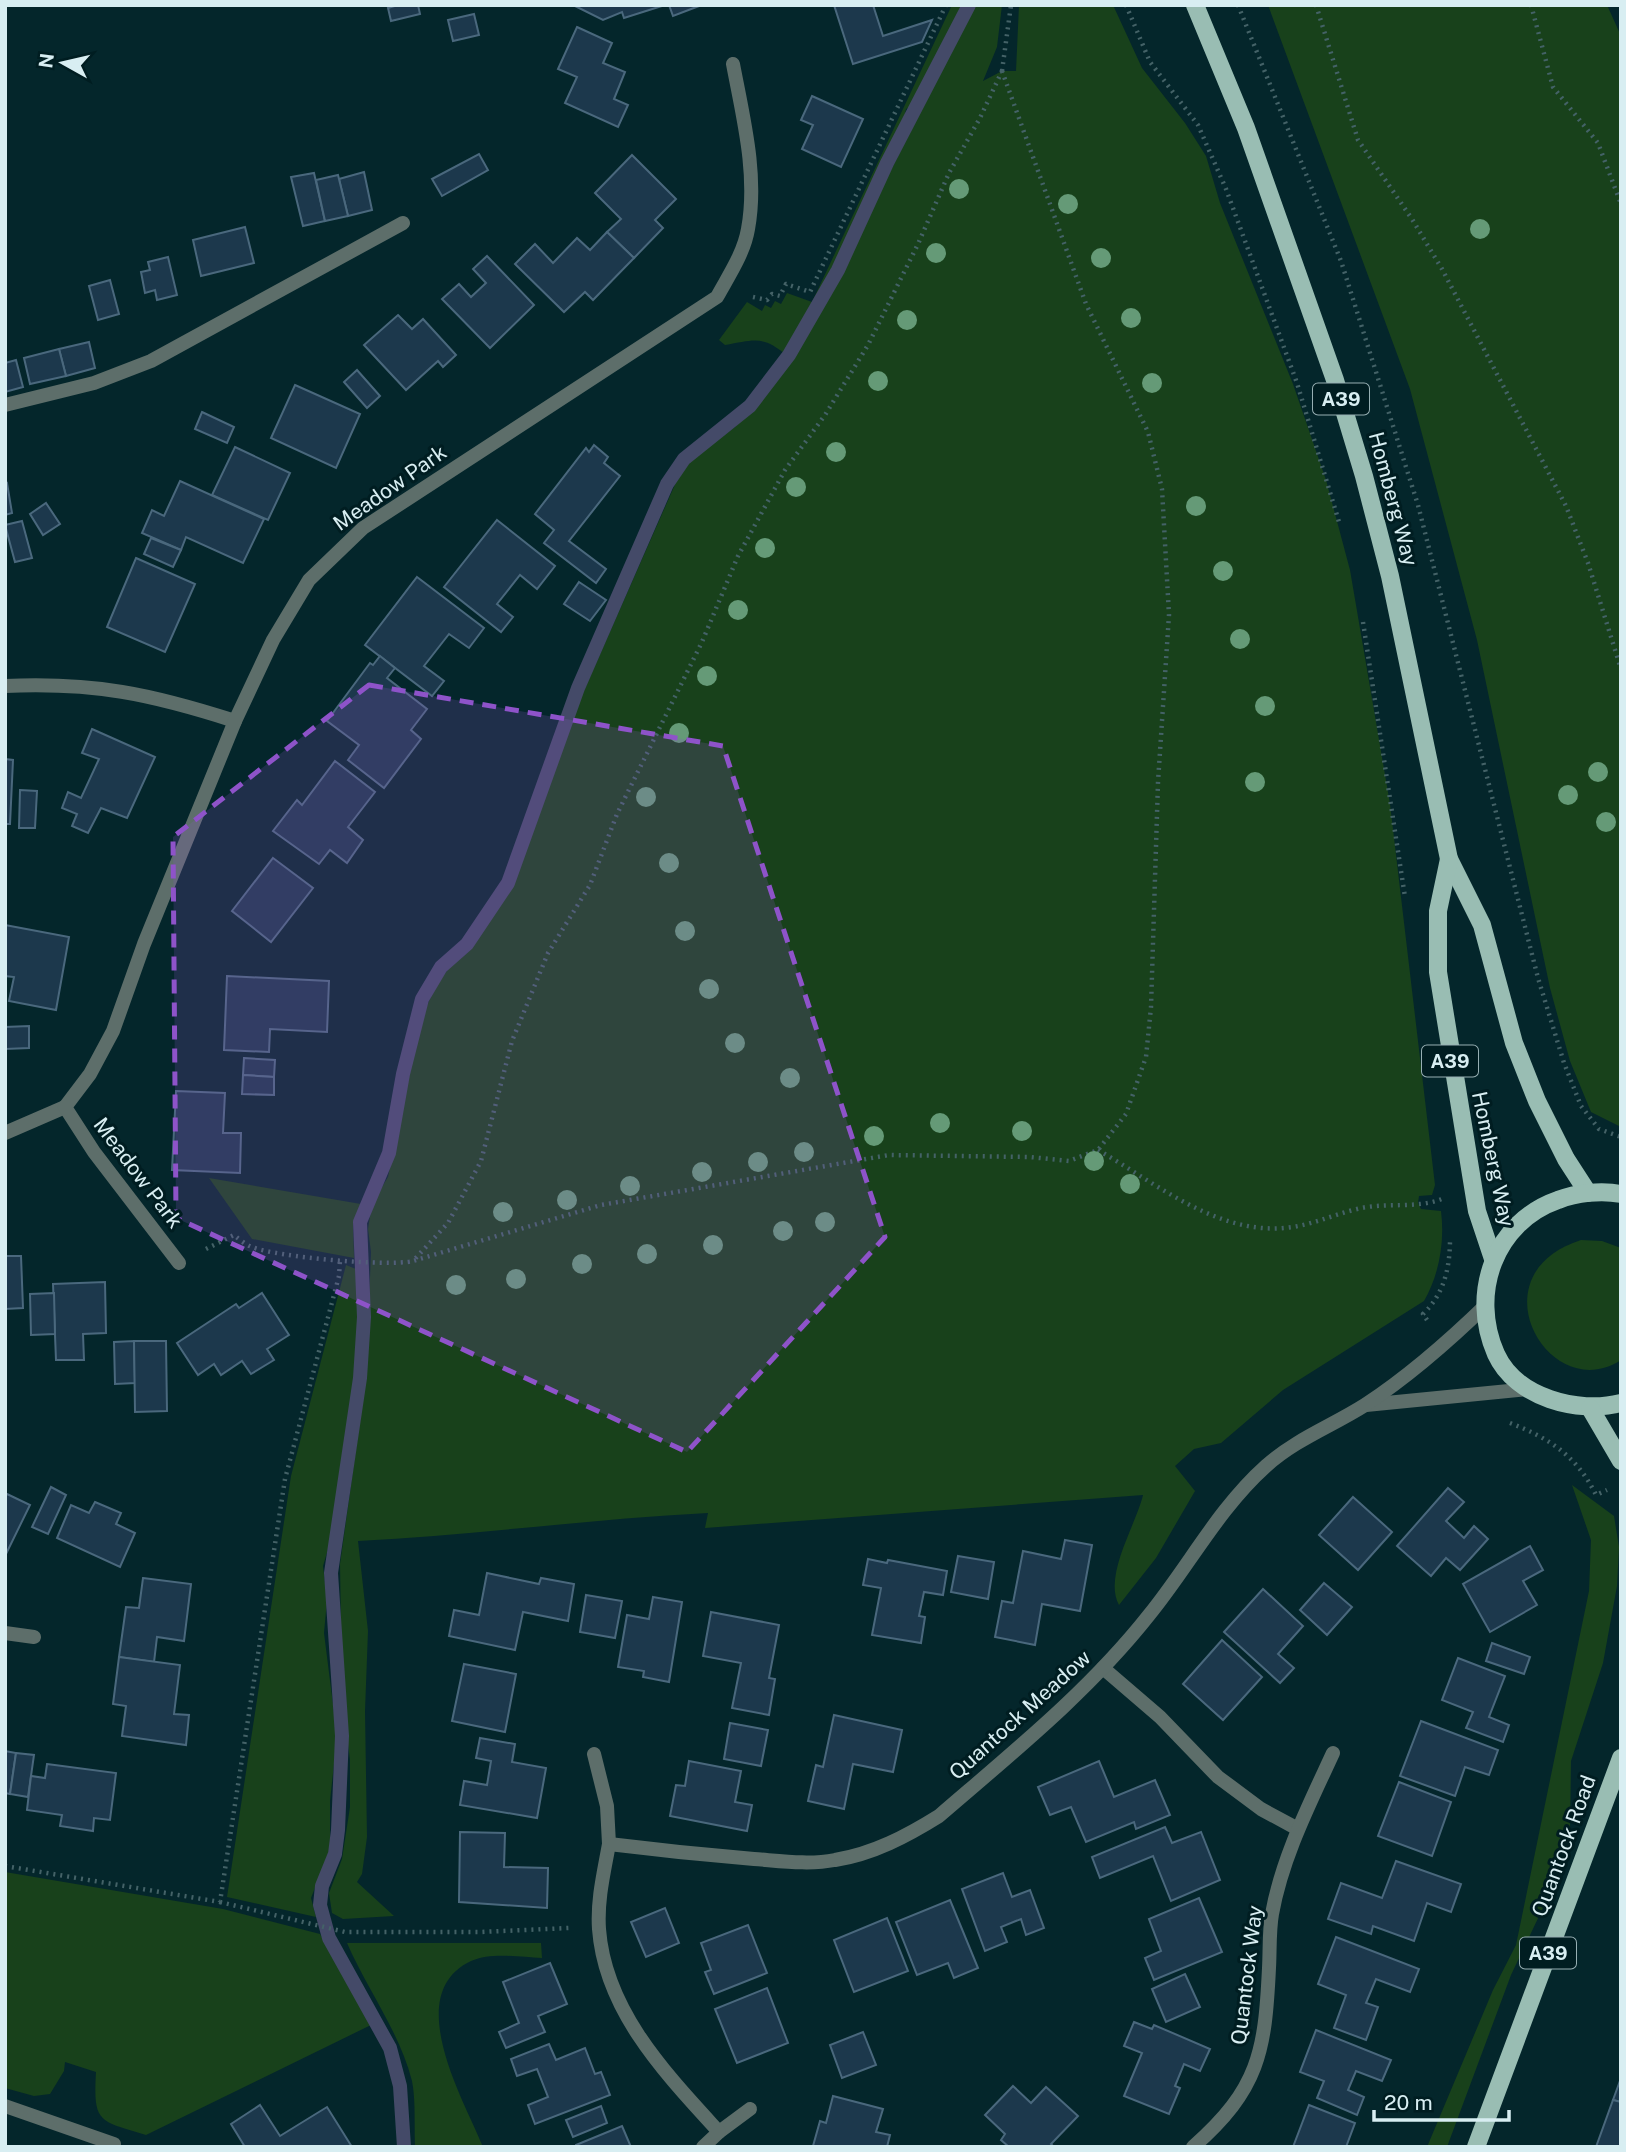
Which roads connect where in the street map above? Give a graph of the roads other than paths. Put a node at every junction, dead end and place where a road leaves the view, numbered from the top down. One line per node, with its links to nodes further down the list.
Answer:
1 (1195, 5): 7 (main road, Homberg Way / A39)
2 (733, 64): 6 (street, Meadow Park)
3 (403, 223): 4 (street)
4 (5, 405)
5 (5, 686): 6 (street)
6 (235, 720): 8 (street, Meadow Park)
7 (1448, 859): 10 (main road, Homberg Way / A39); 12 (main road, Homberg Way / A39)
8 (65, 1107): 9 (street, Meadow Park); 13 (street, Meadow Park)
9 (5, 1132)
10 (1588, 1193): 11 (main road, A39); 12 (main road, A39)
11 (1621, 1194)
12 (1493, 1259): 14 (main road, A39)
13 (180, 1263)
14 (1487, 1304): 15 (main road, A39); 17 (street, Quantock Meadow)
15 (1528, 1389): 17 (street, Quantock Meadow); 18 (main road, A39)
16 (1621, 1403): 18 (main road, A39)
17 (1364, 1405): 22 (street, Quantock Meadow)
18 (1590, 1408): 19 (main road)
19 (1621, 1461)
20 (5, 1633): 21 (street)
21 (34, 1637)
22 (1103, 1668): 26 (street); 27 (street, Quantock Meadow)
23 (594, 1754): 27 (street)
24 (1333, 1754): 26 (street, Quantock Way)
25 (1621, 1758): 34 (main road, Quantock Road / A39)
26 (1298, 1829): 33 (street, Quantock Way)
27 (609, 1844): 30 (street)
28 (5, 2106): 31 (street)
29 (750, 2109): 30 (street)
30 (719, 2132): 32 (street)
31 (117, 2145)
32 (703, 2147)
33 (1193, 2147)
34 (1475, 2147)

